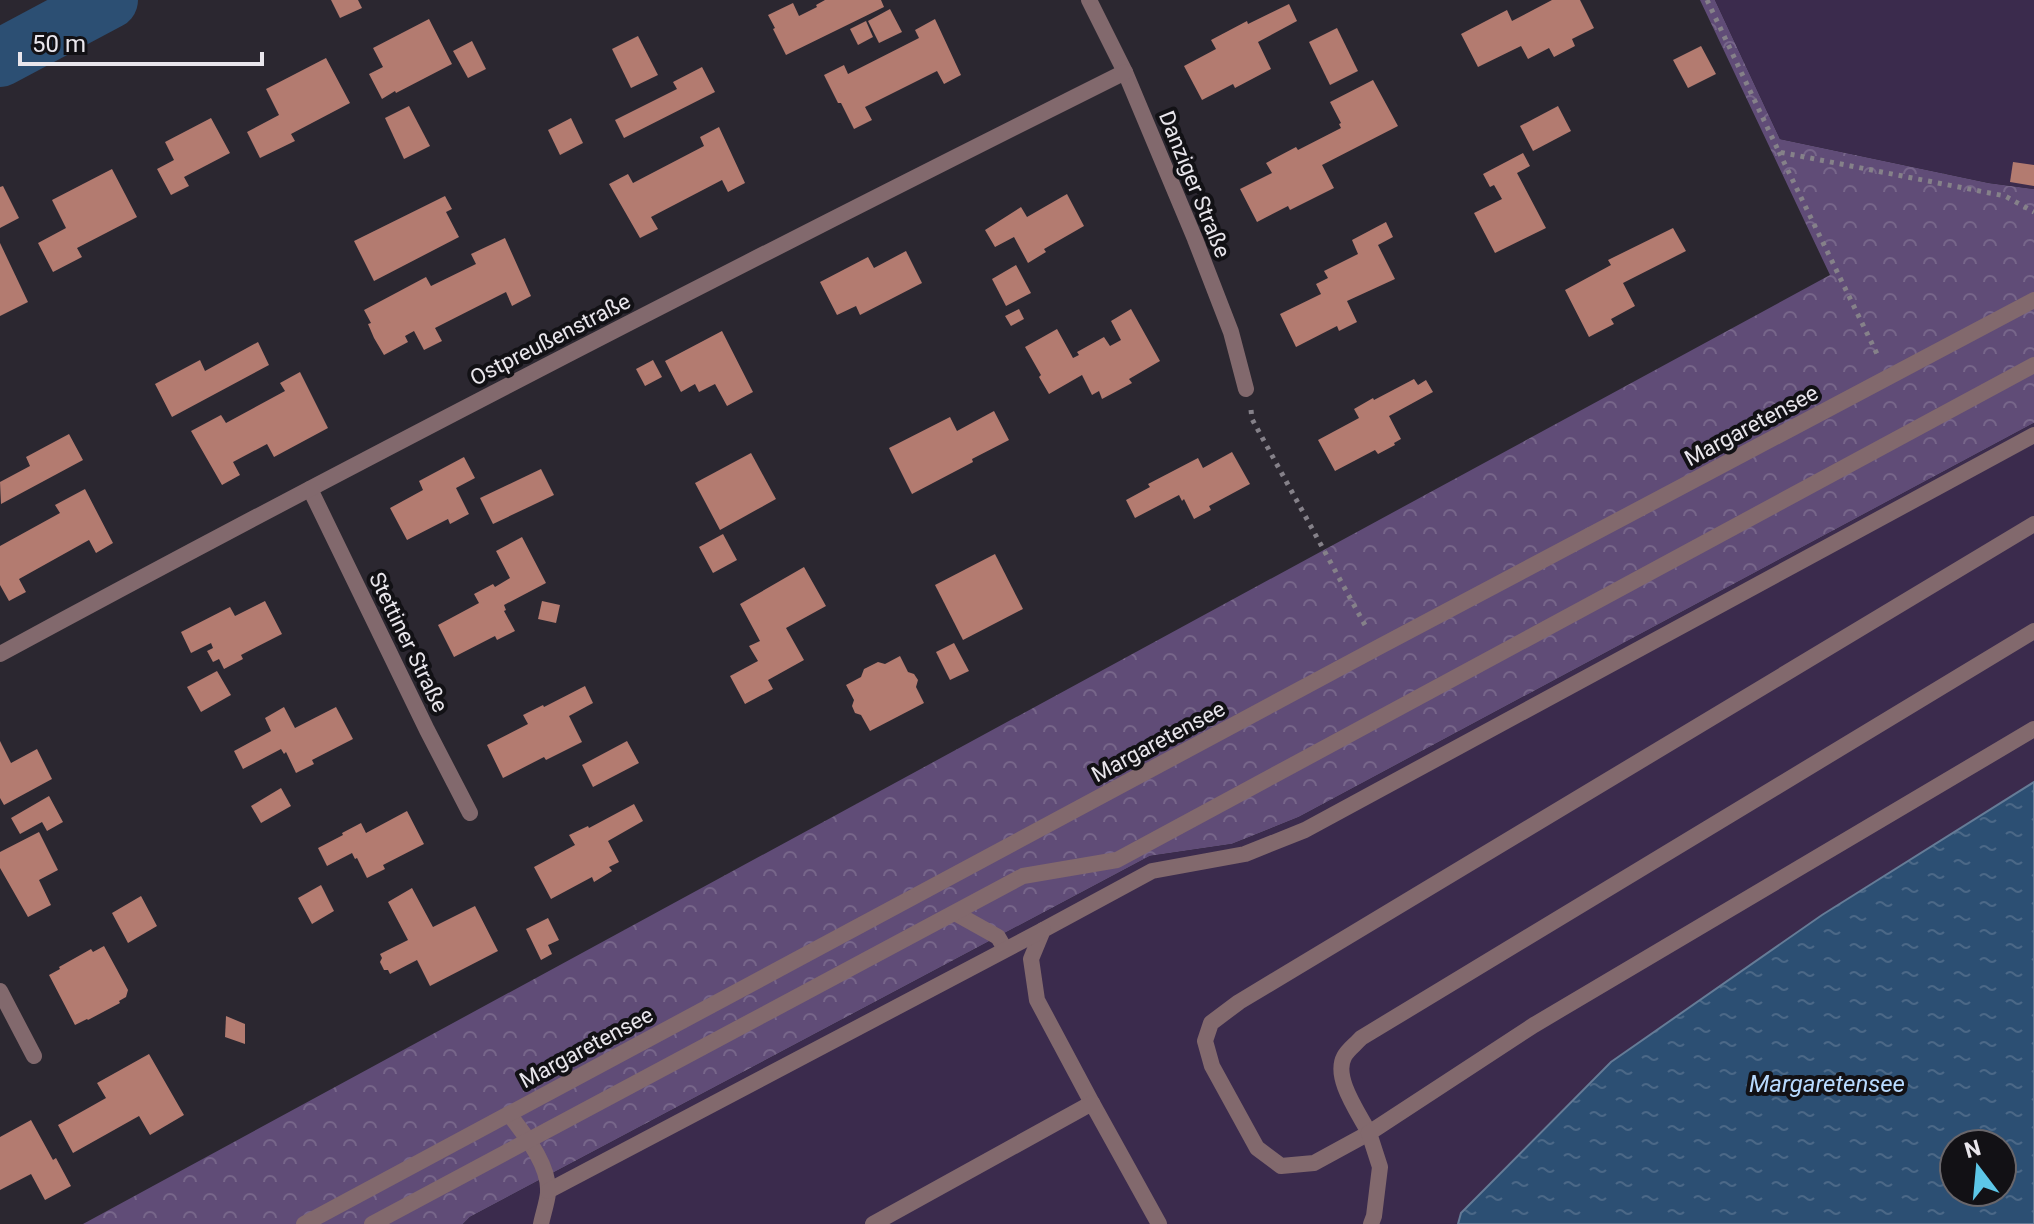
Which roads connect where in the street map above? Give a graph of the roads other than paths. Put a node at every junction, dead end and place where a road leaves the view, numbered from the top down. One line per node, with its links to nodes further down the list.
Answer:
1 (1089, 0): 2 (street, Danziger Straße)
2 (1125, 72): 6 (street, Danziger Straße); 8 (street, Ostpreußenstraße)
3 (2034, 286): 4 (street)
4 (2030, 302): 22 (street, Margaretensee)
5 (2034, 365): 14 (street)
6 (1246, 389)
7 (2034, 435): 15 (street)
8 (310, 489): 11 (street, Ostpreußenstraße); 13 (street, Stettiner Straße)
9 (2034, 524): 23 (street)
10 (2034, 631): 23 (street)
11 (0, 654)
12 (2034, 729): 23 (street)
13 (470, 813)
14 (1117, 860): 15 (street); 16 (street)
15 (1152, 871): 17 (street)
16 (955, 913): 18 (street); 24 (street)
17 (1043, 930): 18 (street); 21 (street)
18 (1005, 949): 25 (street)
19 (0, 991): 20 (street)
20 (34, 1056)
21 (1092, 1103): 29 (street); 30 (street)
22 (509, 1114): 24 (street); 26 (street, Margaretensee)
23 (1369, 1133): 31 (street)
24 (529, 1140): 25 (street); 27 (street)
25 (548, 1191): 28 (street)
26 (304, 1224)
27 (372, 1224)
28 (541, 1224)
29 (873, 1224)
30 (1159, 1224)
31 (1371, 1224)

